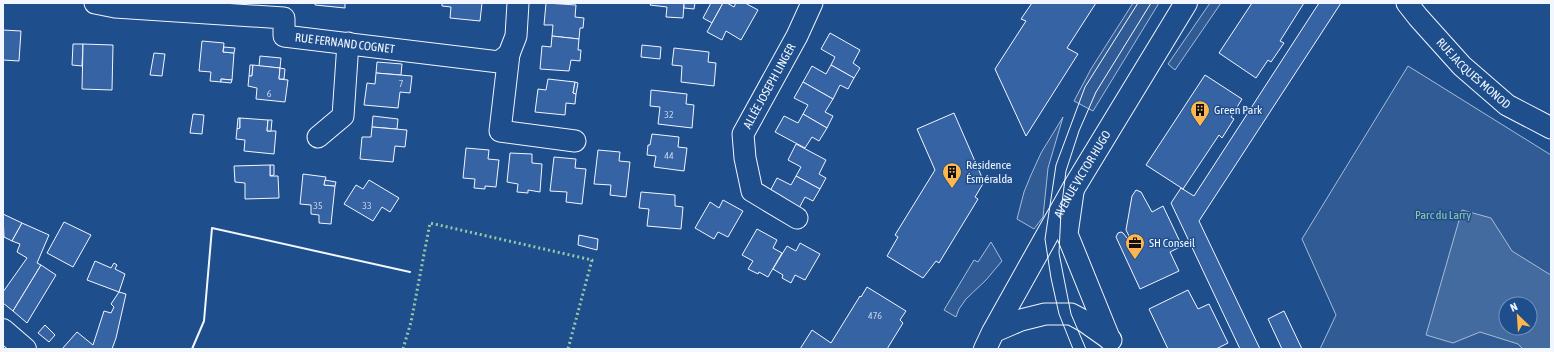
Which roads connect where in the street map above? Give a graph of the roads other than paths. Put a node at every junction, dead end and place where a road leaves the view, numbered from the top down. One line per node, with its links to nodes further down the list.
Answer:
1 (96, 3): 6 (street, RUE FERNAND COGNET)
2 (518, 3): 8 (street)
3 (812, 3): 13 (street, ALLÉE JOSEPH LINGER)
4 (1186, 3): 12 (main road, AVENUE VICTOR HUGO)
5 (1407, 3): 9 (street, RUE JACQUES MONOD)
6 (285, 10): 7 (street, RUE FERNAND COGNET)
7 (348, 43): 8 (street, RUE FERNAND COGNET); 10 (street)
8 (509, 54): 11 (street)
9 (1551, 128)
10 (318, 137)
11 (575, 142)
12 (1074, 189): 15 (main road, AVENUE VICTOR HUGO); 16 (street)
13 (797, 218)
14 (3, 330): 17 (main road)
15 (989, 340): 16 (street)
16 (1113, 344)
17 (25, 349)

